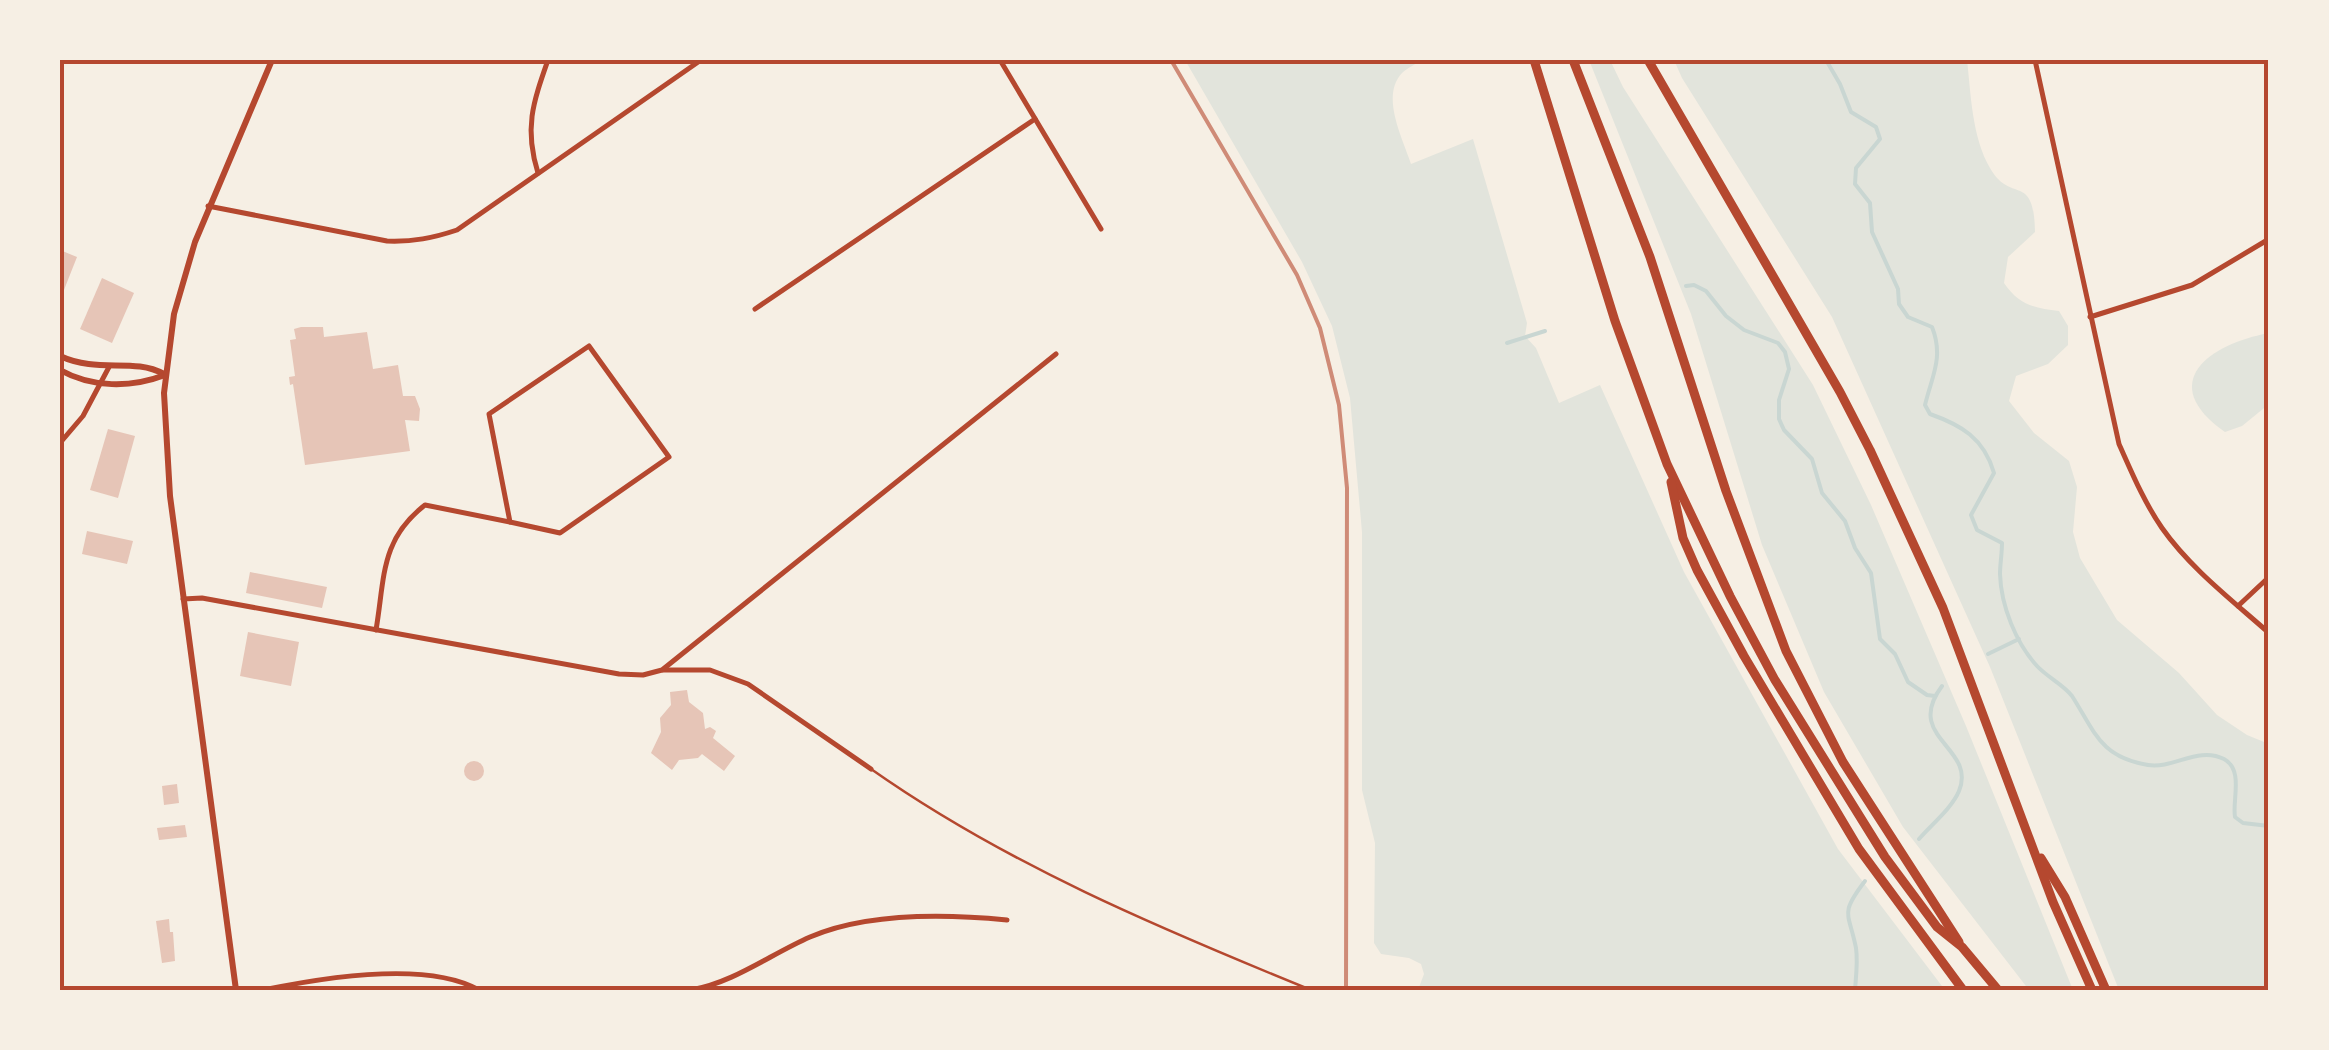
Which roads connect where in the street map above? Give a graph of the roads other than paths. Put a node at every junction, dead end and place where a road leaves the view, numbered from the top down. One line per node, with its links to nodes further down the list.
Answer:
1 (272, 60): 11 (main road)
2 (548, 60): 10 (street)
3 (702, 60): 10 (street)
4 (1000, 60): 9 (street)
5 (1534, 60): 23 (highway)
6 (1573, 60): 34 (highway)
7 (1648, 60): 32 (highway)
8 (2035, 60): 15 (street)
9 (1036, 119): 12 (street); 14 (street)
10 (538, 174): 11 (street)
11 (208, 206): 20 (main road)
12 (1101, 229)
13 (2269, 239): 15 (street)
14 (755, 308)
15 (2090, 317): 27 (street)
16 (1056, 354): 30 (street)
17 (60, 356): 18 (main road)
18 (110, 367): 20 (main road); 21 (street)
19 (60, 370): 21 (main road)
20 (165, 375): 21 (main road); 26 (main road)
21 (100, 384): 22 (street)
22 (60, 443)
23 (1667, 464): 34 (highway); 40 (highway)
24 (510, 522): 24 (street); 28 (street)
25 (2269, 578): 27 (street)
26 (183, 599): 28 (street); 35 (main road)
27 (2238, 606): 29 (street)
28 (376, 630): 30 (street)
29 (2269, 634)
30 (662, 670): 31 (street)
31 (872, 769): 39 (lane)
32 (2030, 840): 42 (highway); 43 (highway)
33 (1007, 920): 38 (street)
34 (1962, 947): 41 (highway)
35 (236, 990)
36 (263, 990): 37 (street)
37 (479, 990)
38 (691, 990)
39 (1310, 990)
40 (1963, 990)
41 (1998, 990)
42 (2092, 990)
43 (2106, 990)

